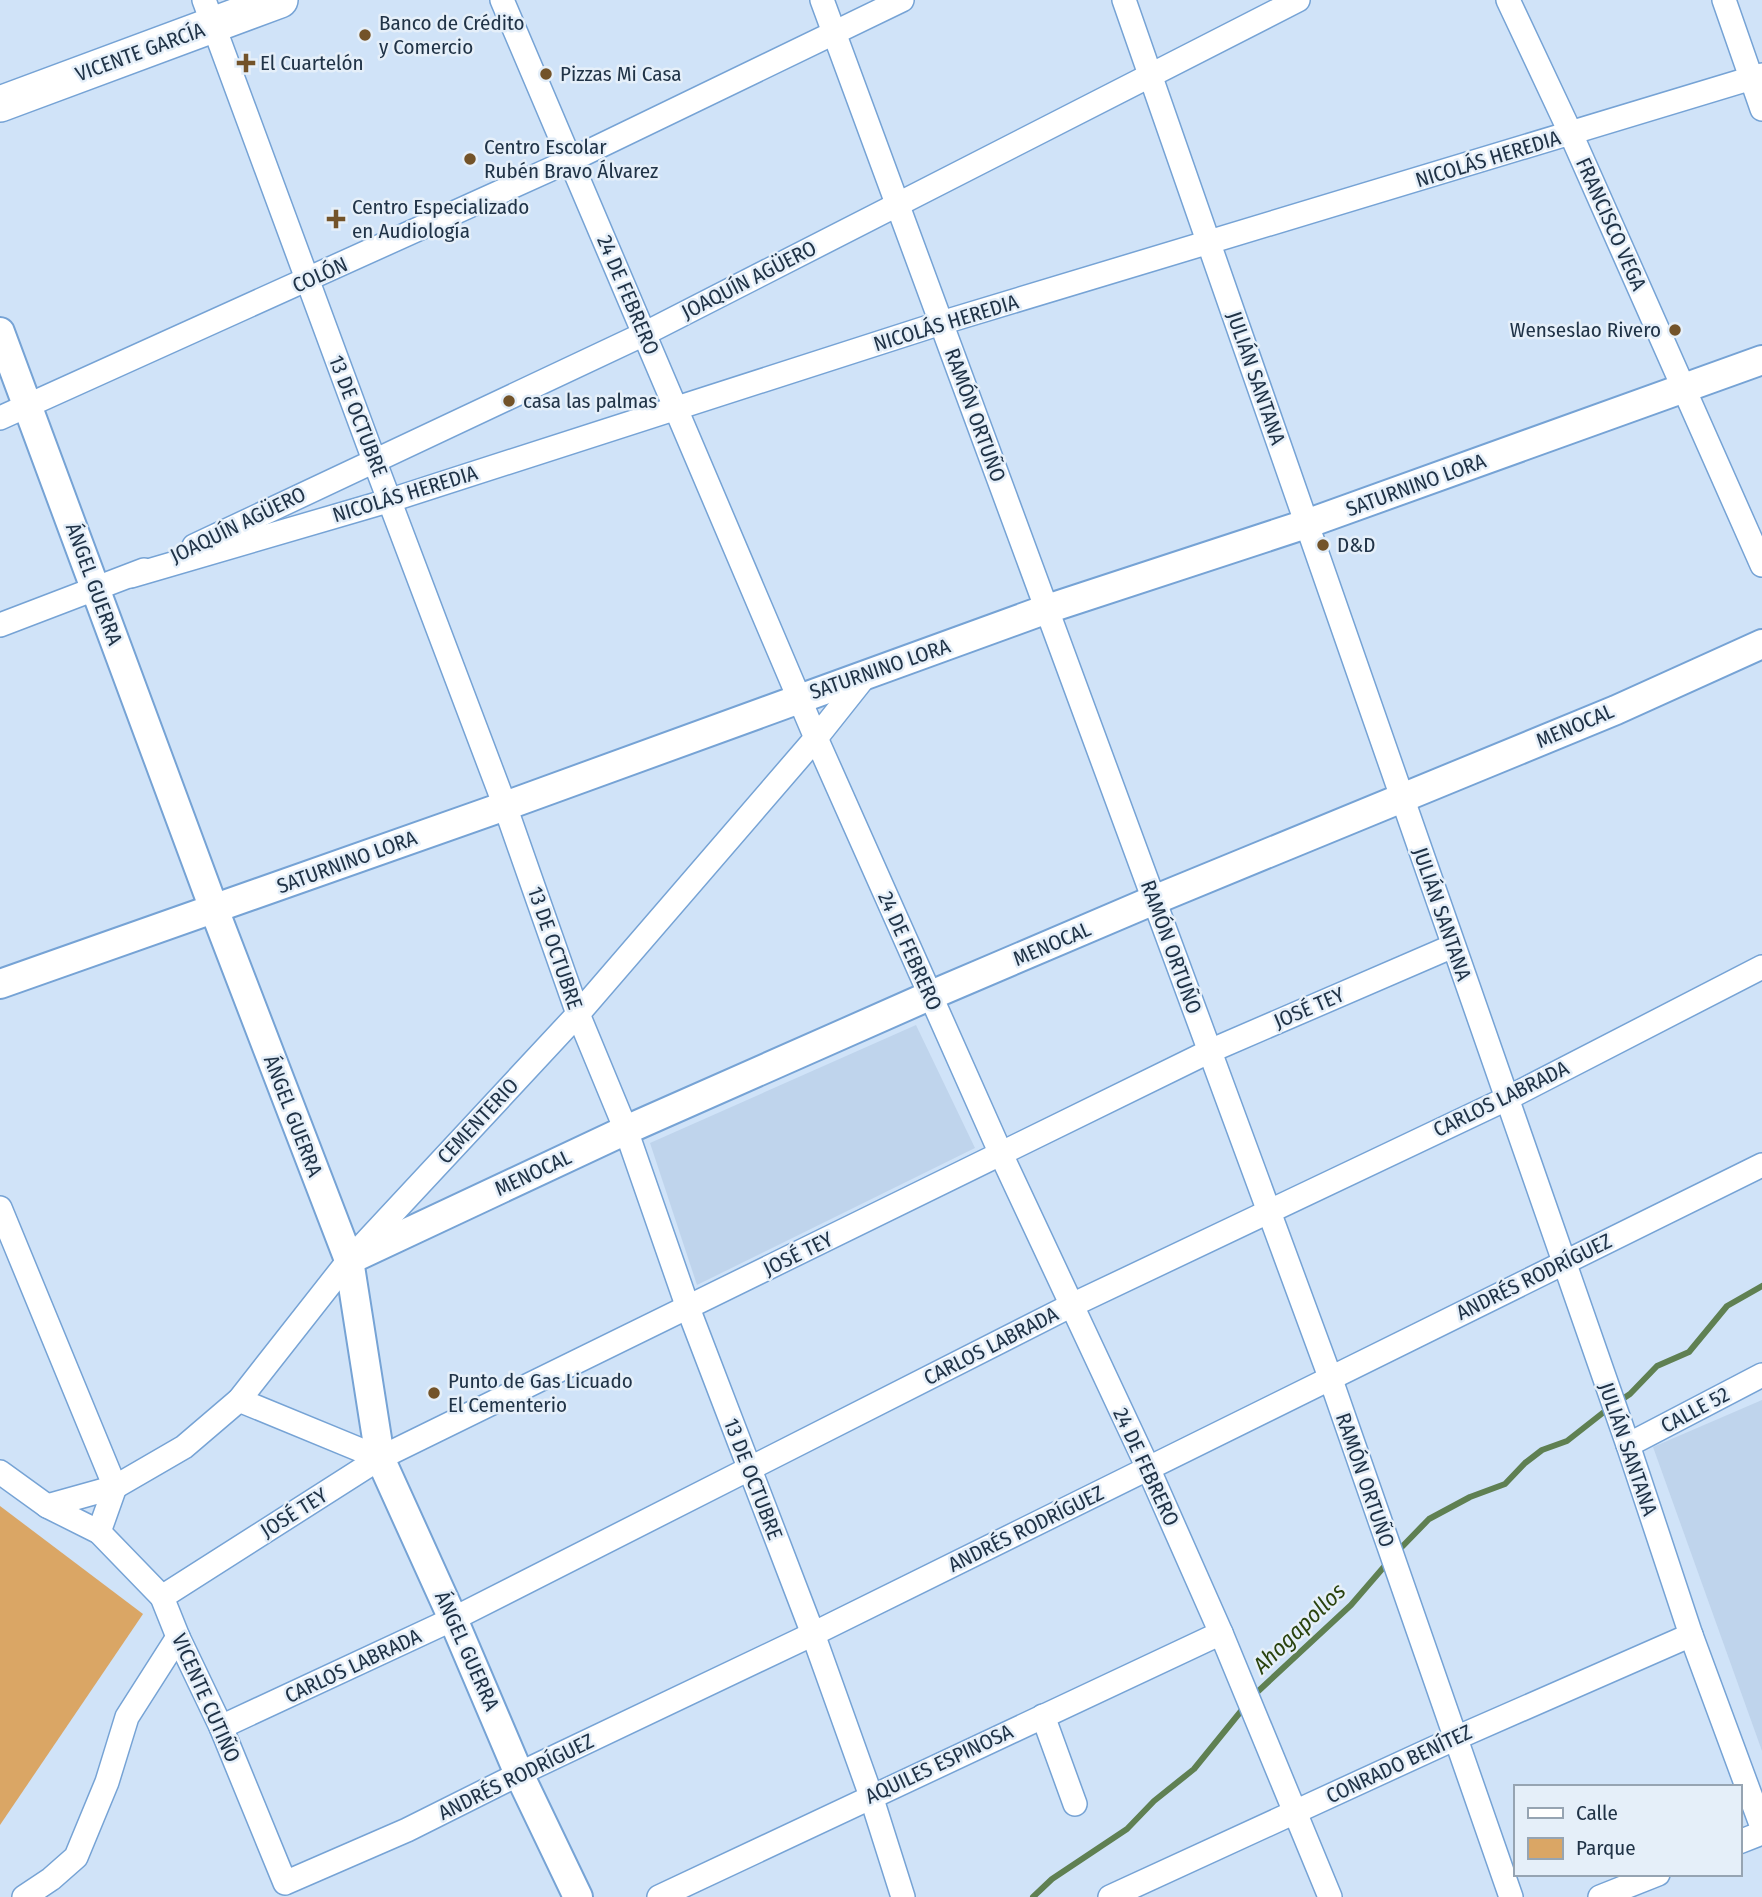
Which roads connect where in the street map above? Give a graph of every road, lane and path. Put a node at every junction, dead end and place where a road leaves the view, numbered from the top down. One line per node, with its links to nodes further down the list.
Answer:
1 (280, 0): 9 (main road, VICENTE GARCÍA)
2 (502, 0): 16 (street, 24 DE FEBRERO)
3 (822, 0): 10 (street, RAMÓN ORTUÑO)
4 (902, 0): 10 (street, COLÓN)
5 (1124, 0): 11 (street, JULIÁN SANTANA)
6 (1298, 0): 11 (street, JOAQUÍN AGÜERO)
7 (1508, 0): 15 (street, FRANCISCO VEGA)
8 (1724, 0): 12 (street)
9 (209, 13): 13 (main road, VICENTE GARCÍA); 19 (street, 13 DE OCTUBRE)
10 (834, 32): 16 (street, COLÓN); 17 (street, RAMÓN ORTUÑO)
11 (1151, 76): 17 (street, JOAQUÍN AGÜERO); 18 (street, JULIÁN SANTANA)
12 (1757, 77): 14 (street); 15 (street, NICOLÁS HEREDIA)
13 (0, 104)
14 (1762, 109)
15 (1571, 134): 18 (street, NICOLÁS HEREDIA); 24 (street, FRANCISCO VEGA)
16 (570, 160): 19 (street, COLÓN); 22 (street, 24 DE FEBRERO)
17 (897, 205): 20 (street, RAMÓN ORTUÑO); 22 (street, JOAQUÍN AGÜERO)
18 (1209, 244): 20 (street, NICOLÁS HEREDIA); 30 (street, JULIÁN SANTANA)
19 (307, 281): 25 (street, COLÓN); 28 (street, 13 DE OCTUBRE)
20 (941, 323): 26 (street, NICOLÁS HEREDIA); 34 (street, RAMÓN ORTUÑO)
21 (0, 331): 25 (street, ÁNGEL GUERRA)
22 (644, 334): 26 (street, 24 DE FEBRERO); 28 (street, JOAQUÍN AGÜERO)
23 (1762, 360): 24 (street, SATURNINO LORA)
24 (1683, 389): 30 (street, SATURNINO LORA); 31 (street, FRANCISCO VEGA)
25 (28, 405): 27 (street, COLÓN); 33 (street, ÁNGEL GUERRA)
26 (677, 410): 29 (street, NICOLÁS HEREDIA); 38 (street, 24 DE FEBRERO)
27 (0, 418)
28 (374, 460): 29 (street, 13 DE OCTUBRE); 32 (street, JOAQUÍN AGÜERO)
29 (391, 500): 32 (street, NICOLÁS HEREDIA); 41 (street, 13 DE OCTUBRE)
30 (1306, 524): 34 (street, SATURNINO LORA); 40 (street, JULIÁN SANTANA)
31 (1762, 565)
32 (131, 576): 33 (street, JOAQUÍN AGÜERO)
33 (96, 588): 35 (street, JOAQUÍN AGÜERO); 43 (street, ÁNGEL GUERRA)
34 (1047, 609): 37 (street, SATURNINO LORA); 42 (street, RAMÓN ORTUÑO)
35 (0, 625)
36 (1762, 644): 40 (street, MENOCAL)
37 (866, 675): 38 (street, SATURNINO LORA); 39 (street, CEMENTERIO)
38 (799, 697): 39 (street, 24 DE FEBRERO); 41 (street, SATURNINO LORA)
39 (816, 738): 47 (street, 24 DE FEBRERO); 48 (street, CEMENTERIO)
40 (1402, 799): 42 (street, MENOCAL); 44 (street, JULIÁN SANTANA)
41 (505, 806): 43 (street, SATURNINO LORA); 48 (street, 13 DE OCTUBRE)
42 (1154, 900): 47 (street, MENOCAL); 49 (street, RAMÓN ORTUÑO)
43 (214, 909): 46 (street, SATURNINO LORA); 56 (street, ÁNGEL GUERRA)
44 (1453, 946): 49 (street, JOSÉ TEY); 50 (street, JULIÁN SANTANA)
45 (1762, 967): 50 (street, CARLOS LABRADA)
46 (0, 984)
47 (929, 996): 51 (street, MENOCAL); 52 (street, 24 DE FEBRERO)
48 (578, 1014): 51 (street, 13 DE OCTUBRE); 56 (street, CEMENTERIO)
49 (1210, 1051): 52 (street, JOSÉ TEY); 55 (street, RAMÓN ORTUÑO)
50 (1506, 1098): 55 (street, CARLOS LABRADA); 57 (street, JULIÁN SANTANA)
51 (626, 1130): 56 (street, MENOCAL); 59 (street, 13 DE OCTUBRE)
52 (1001, 1154): 58 (street, 24 DE FEBRERO); 59 (street, JOSÉ TEY)
53 (1762, 1165): 57 (street, ANDRÉS RODRÍGUEZ)
54 (0, 1208): 68 (street)
55 (1268, 1210): 58 (street, CARLOS LABRADA); 61 (street, RAMÓN ORTUÑO)
56 (349, 1260): 62 (street, CEMENTERIO); 64 (street, ÁNGEL GUERRA)
57 (1563, 1262): 61 (street, ANDRÉS RODRÍGUEZ); 63 (street, JULIÁN SANTANA)
58 (1070, 1306): 65 (street, 24 DE FEBRERO); 66 (street, CARLOS LABRADA)
59 (688, 1308): 64 (street, JOSÉ TEY); 66 (street, 13 DE OCTUBRE)
60 (1762, 1375): 63 (street, CALLE 52)
61 (1330, 1377): 65 (street, ANDRÉS RODRÍGUEZ); 79 (street, RAMÓN ORTUÑO)
62 (239, 1400): 64 (street); 68 (street, CEMENTERIO)
63 (1628, 1445): 75 (street, JULIÁN SANTANA)
64 (380, 1458): 71 (street, JOSÉ TEY); 72 (street, ÁNGEL GUERRA)
65 (1148, 1468): 73 (street, 24 DE FEBRERO); 74 (street, ANDRÉS RODRÍGUEZ)
66 (748, 1469): 72 (street, CARLOS LABRADA); 74 (street, 13 DE OCTUBRE)
67 (0, 1472): 69 (street, VICENTE CUTIÑO)
68 (115, 1487): 69 (street, CEMENTERIO); 70 (street)
69 (47, 1506): 70 (street, VICENTE CUTIÑO)
70 (99, 1532): 71 (street, VICENTE CUTIÑO)
71 (162, 1597): 76 (street, VICENTE CUTIÑO)
72 (453, 1619): 78 (street, CARLOS LABRADA); 80 (street, ÁNGEL GUERRA)
73 (1221, 1633): 77 (street, AQUILES ESPINOSA); 83 (street, 24 DE FEBRERO)
74 (813, 1634): 80 (street, ANDRÉS RODRÍGUEZ); 81 (street, 13 DE OCTUBRE)
75 (1691, 1635): 79 (street, CONRADO BENÍTEZ); 84 (street, JULIÁN SANTANA)
76 (178, 1637): 78 (street, VICENTE CUTIÑO); 89 (street)
77 (1043, 1716): 81 (street, AQUILES ESPINOSA); 82 (street)
78 (221, 1727): 88 (street, VICENTE CUTIÑO)
79 (1456, 1738): 83 (street, CONRADO BENÍTEZ); 95 (street, RAMÓN ORTUÑO)
80 (519, 1773): 88 (street, ANDRÉS RODRÍGUEZ); 90 (street, ÁNGEL GUERRA)
81 (872, 1796): 91 (street, AQUILES ESPINOSA); 92 (street, 13 DE OCTUBRE)
82 (1074, 1804)
83 (1295, 1812): 93 (street, CONRADO BENÍTEZ); 94 (street, 24 DE FEBRERO)
84 (1762, 1827)
85 (1762, 1833): 86 (street)
86 (1741, 1841)
87 (1653, 1876): 96 (street)
88 (285, 1883)
89 (24, 1897)
90 (578, 1897)
91 (659, 1897)
92 (903, 1897)
93 (1110, 1897)
94 (1330, 1897)
95 (1511, 1897)
96 (1600, 1897)

